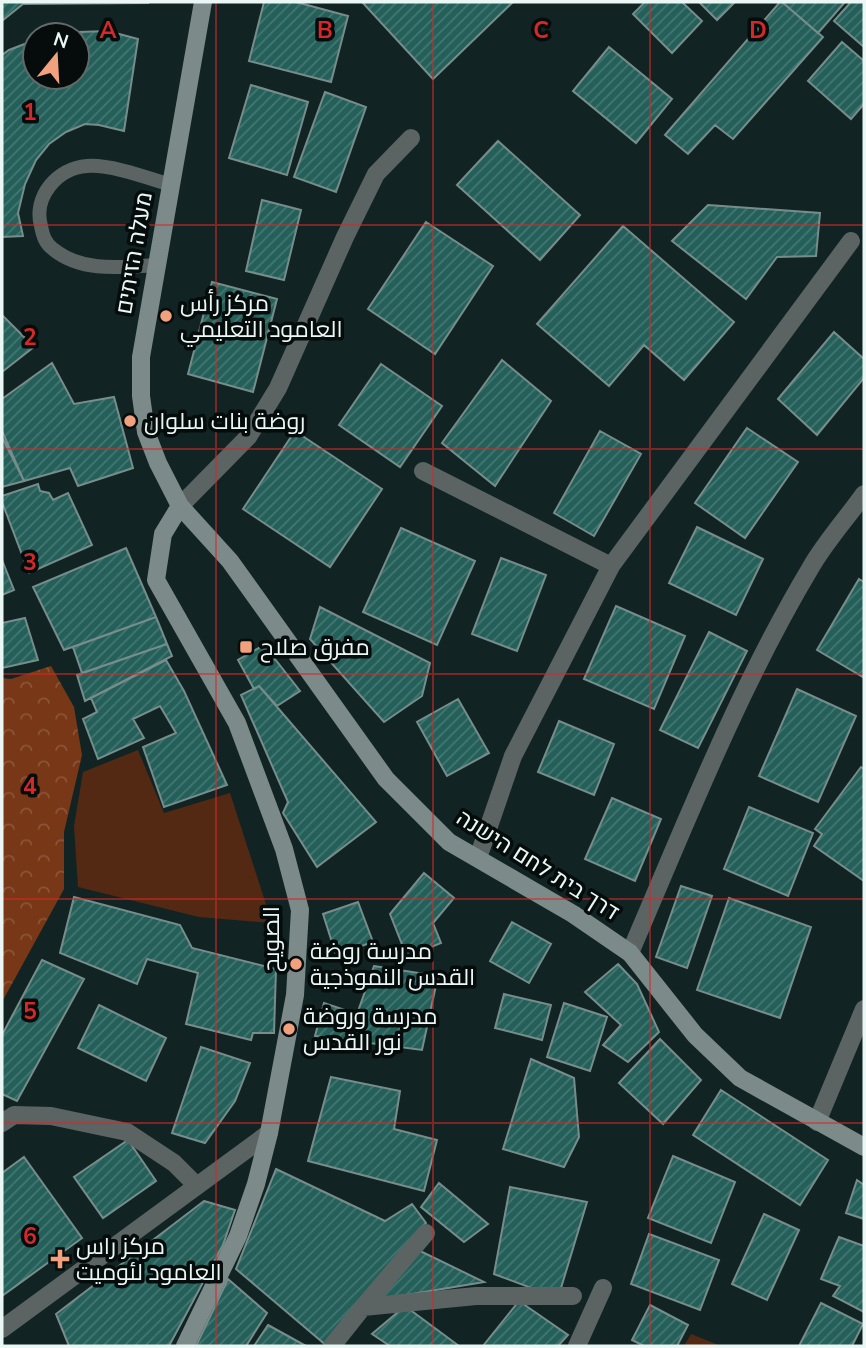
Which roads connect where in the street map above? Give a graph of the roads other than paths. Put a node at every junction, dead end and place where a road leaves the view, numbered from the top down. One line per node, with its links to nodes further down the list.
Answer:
1 (203, 2): 3 (street, מעלה הזיתים)
2 (411, 138): 8 (street)
3 (171, 184): 5 (street, מעלה הזיתים); 5 (lane)
4 (851, 241): 9 (street)
5 (157, 265): 8 (street, מעלה הזיתים)
6 (423, 471): 9 (street)
7 (864, 494): 11 (street)
8 (180, 506): 10 (street, דרך בית לחם הישנה); 15 (street, الصويح)
9 (611, 566): 10 (street)
10 (478, 858): 11 (street, דרך בית לחם הישנה)
11 (630, 953): 13 (street, דרך בית לחם הישנה)
12 (864, 1009): 13 (street)
13 (817, 1122): 16 (street, דרך בית לחם הישנה)
14 (2, 1123): 17 (street)
15 (270, 1133): 17 (street); 23 (street, الصويح)
16 (864, 1147)
17 (197, 1186): 22 (street)
18 (426, 1233): 21 (street)
19 (603, 1288): 25 (street)
20 (573, 1296): 21 (street)
21 (363, 1307): 24 (street)
22 (2, 1329)
23 (185, 1346)
24 (332, 1346)
25 (577, 1346)

